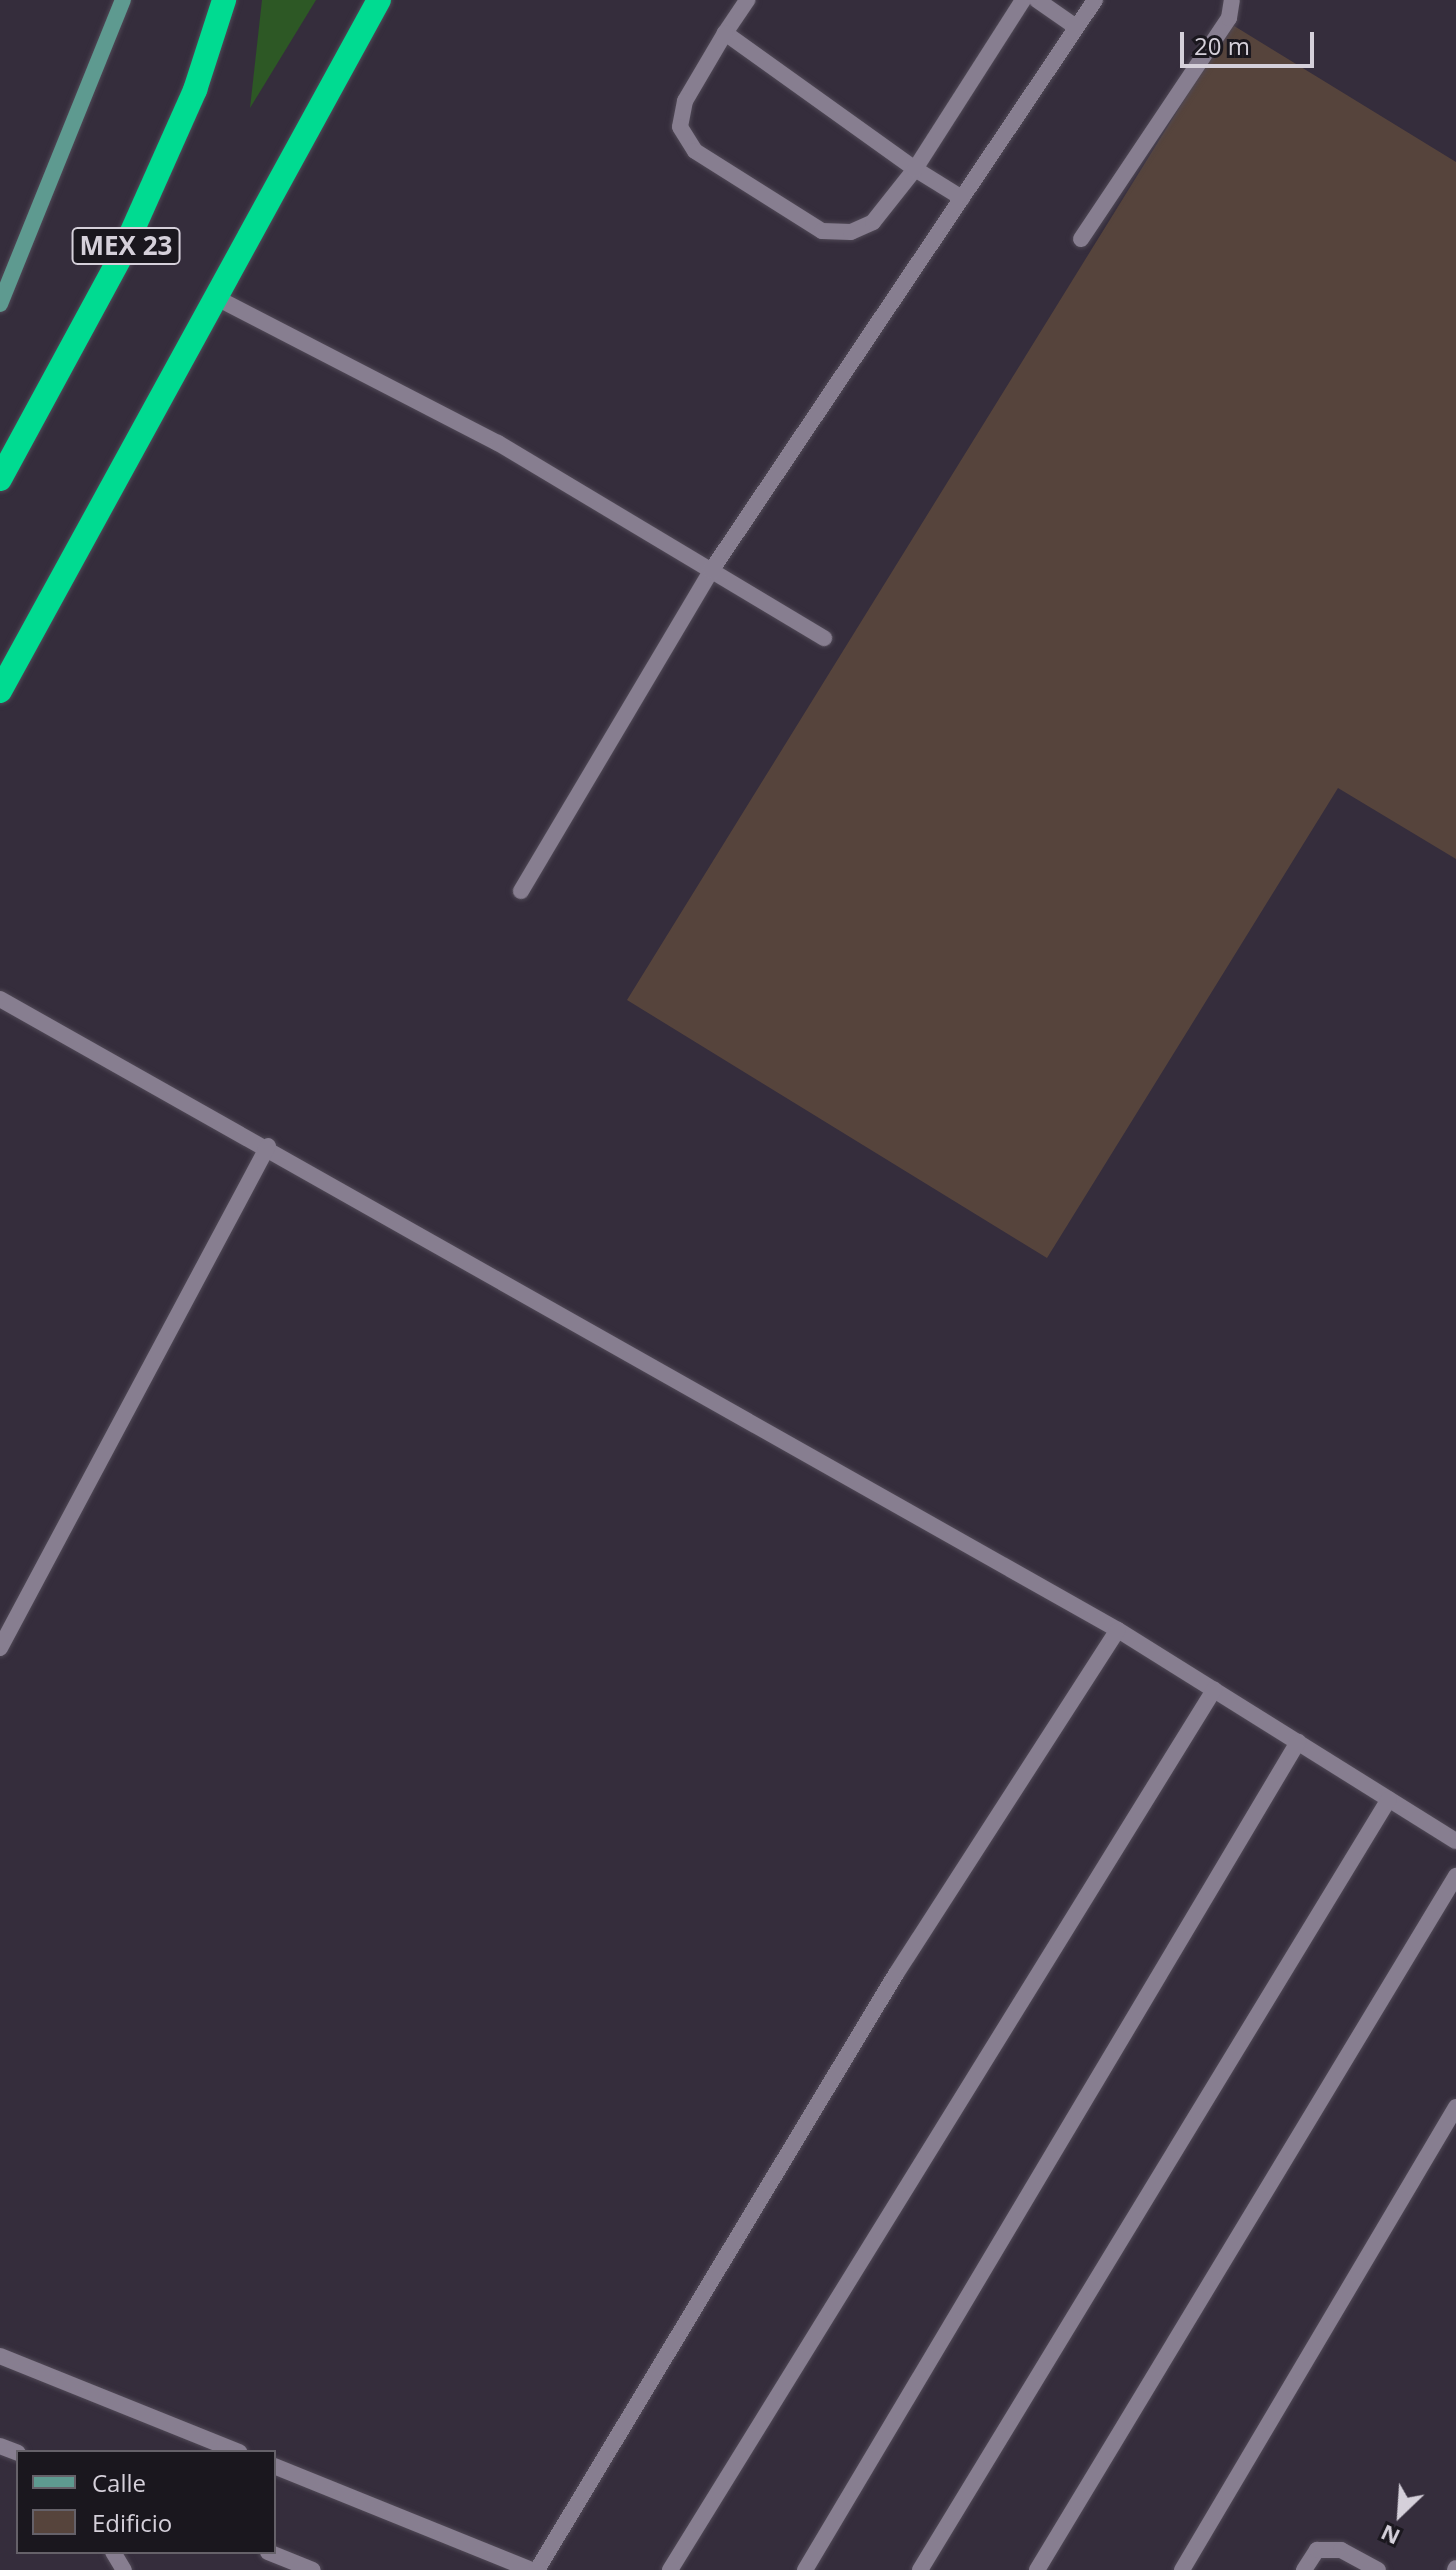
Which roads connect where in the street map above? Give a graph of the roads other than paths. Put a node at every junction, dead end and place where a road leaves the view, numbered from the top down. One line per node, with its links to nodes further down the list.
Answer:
1 (123, 0): 15 (street)
2 (224, 0): 16 (highway, MEX 23)
3 (379, 0): 14 (highway)
4 (747, 0): 10 (street)
5 (1023, 0): 11 (street)
6 (1037, 0): 9 (street)
7 (1095, 0): 9 (street)
8 (1232, 0): 13 (street)
9 (1076, 27): 12 (street)
10 (725, 33): 11 (street); 11 (street)
11 (915, 169): 12 (street)
12 (962, 198): 17 (street)
13 (1081, 239)
14 (215, 297): 17 (street); 19 (highway)
15 (0, 304)
16 (0, 479)
17 (711, 571): 18 (street); 20 (street)
18 (824, 638)
19 (0, 691)
20 (521, 891)
21 (0, 999): 22 (street)
22 (268, 1146): 23 (street); 24 (street)
23 (1118, 1630): 25 (street); 36 (street)
24 (0, 1648)
25 (1214, 1690): 26 (street); 37 (street)
26 (1298, 1742): 27 (street); 38 (street)
27 (1389, 1799): 28 (street); 39 (street)
28 (1456, 1841)
29 (1456, 1876): 40 (street)
30 (1456, 2107): 41 (street)
31 (0, 2356): 32 (street)
32 (234, 2450)
33 (276, 2467): 36 (street)
34 (273, 2554): 35 (street)
35 (313, 2570)
36 (534, 2570)
37 (670, 2570)
38 (805, 2570)
39 (920, 2570)
40 (1037, 2570)
41 (1182, 2570)
42 (1304, 2570): 43 (street)
43 (1378, 2570)

